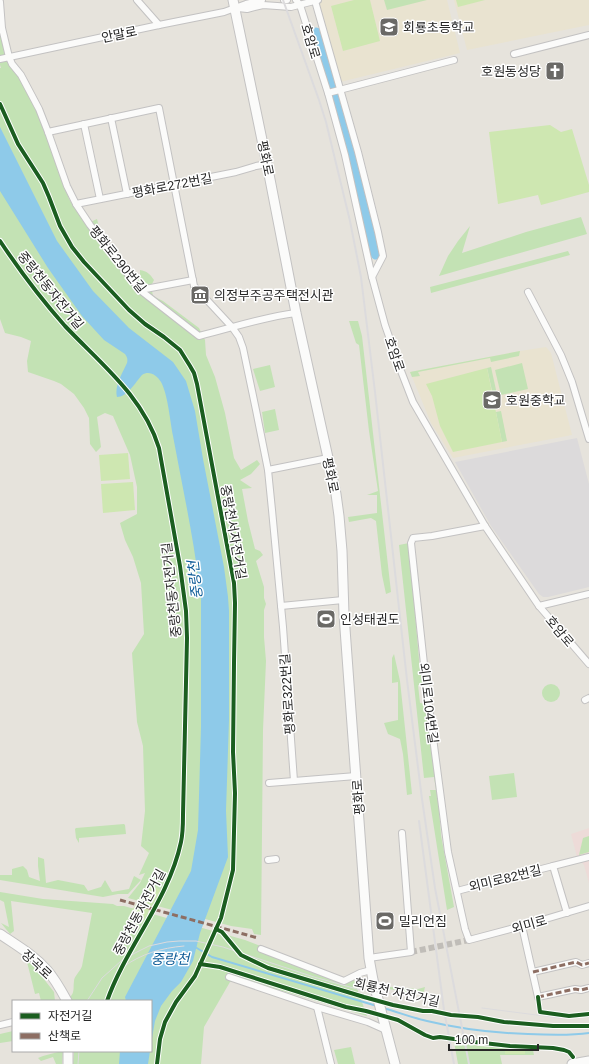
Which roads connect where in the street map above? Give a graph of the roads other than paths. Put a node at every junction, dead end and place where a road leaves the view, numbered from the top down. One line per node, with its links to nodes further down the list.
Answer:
1 (137, 0): 7 (street)
2 (262, 0): 6 (street, 안말로)
3 (317, 0): 5 (street, 안말로); 12 (street)
4 (0, 2): 10 (street, 평화로290번길)
5 (298, 2): 6 (street, 안말로); 13 (street, 호암로)
6 (234, 4): 7 (street, 안말로); 19 (main road, 평화로)
7 (159, 25): 10 (street, 안말로)
8 (589, 36): 9 (street)
9 (514, 54)
10 (4, 58): 16 (street, 평화로290번길)
11 (454, 60): 12 (street)
12 (340, 90): 13 (street); 17 (street)
13 (328, 93): 18 (street, 호암로)
14 (110, 118): 15 (street); 20 (street); 21 (street)
15 (84, 124): 16 (street); 22 (street)
16 (48, 132): 23 (street, 평화로290번길)
17 (358, 152): 18 (street); 24 (street)
18 (345, 155): 24 (street, 호암로)
19 (267, 164): 20 (street, 평화로272번길); 28 (main road, 평화로)
20 (174, 184): 21 (street, 평화로272번길); 25 (street)
21 (127, 194): 22 (street, 평화로272번길)
22 (100, 199): 23 (street, 평화로272번길)
23 (76, 204): 26 (street, 평화로290번길)
24 (372, 277): 33 (street, 호암로)
25 (193, 280): 26 (street); 29 (street, 평화로322번길)
26 (140, 290): 29 (street, 평화로290번길)
27 (528, 292): 30 (street)
28 (296, 312): 29 (street, 평화로290번길); 31 (main road, 평화로)
29 (232, 327): 32 (street, 평화로322번길)
30 (589, 439)
31 (328, 458): 32 (street); 35 (main road, 평화로)
32 (268, 470): 36 (street, 평화로322번길)
33 (485, 526): 37 (street, 호암로); 47 (street, 외미로104번길)
34 (589, 594): 37 (street)
35 (343, 600): 36 (street); 39 (main road, 평화로)
36 (281, 606): 40 (street, 평화로322번길)
37 (539, 606): 38 (street, 호암로)
38 (589, 664)
39 (356, 776): 40 (street); 54 (main road, 평화로)
40 (294, 781): 41 (street)
41 (268, 783)
42 (402, 832): 54 (street)
43 (589, 857): 46 (street, 외미로82번길)
44 (276, 859): 45 (street)
45 (268, 860)
46 (553, 866): 47 (street, 외미로82번길); 49 (street, 외미로82번길)
47 (457, 891): 52 (street, 외미로104번길)
48 (589, 906): 49 (street, 외미로)
49 (567, 912): 50 (street, 외미로)
50 (522, 926): 52 (street, 외미로); 57 (street)
51 (0, 934): 60 (main road, 장곡로)
52 (468, 940)
53 (261, 949): 56 (street)
54 (369, 958): 56 (main road, 평화로)
55 (589, 962): 57 (street)
56 (372, 970): 64 (main road, 평화로)
57 (533, 972): 59 (street)
58 (229, 977): 61 (street)
59 (589, 988)
60 (66, 1000)
61 (317, 1007): 64 (street); 68 (street)
62 (12, 1022): 63 (street)
63 (0, 1025)
64 (386, 1030): 69 (main road)
65 (68, 1052): 67 (main road)
66 (589, 1061): 70 (main road)
67 (68, 1064)
68 (331, 1064)
69 (395, 1064)
70 (572, 1064)

